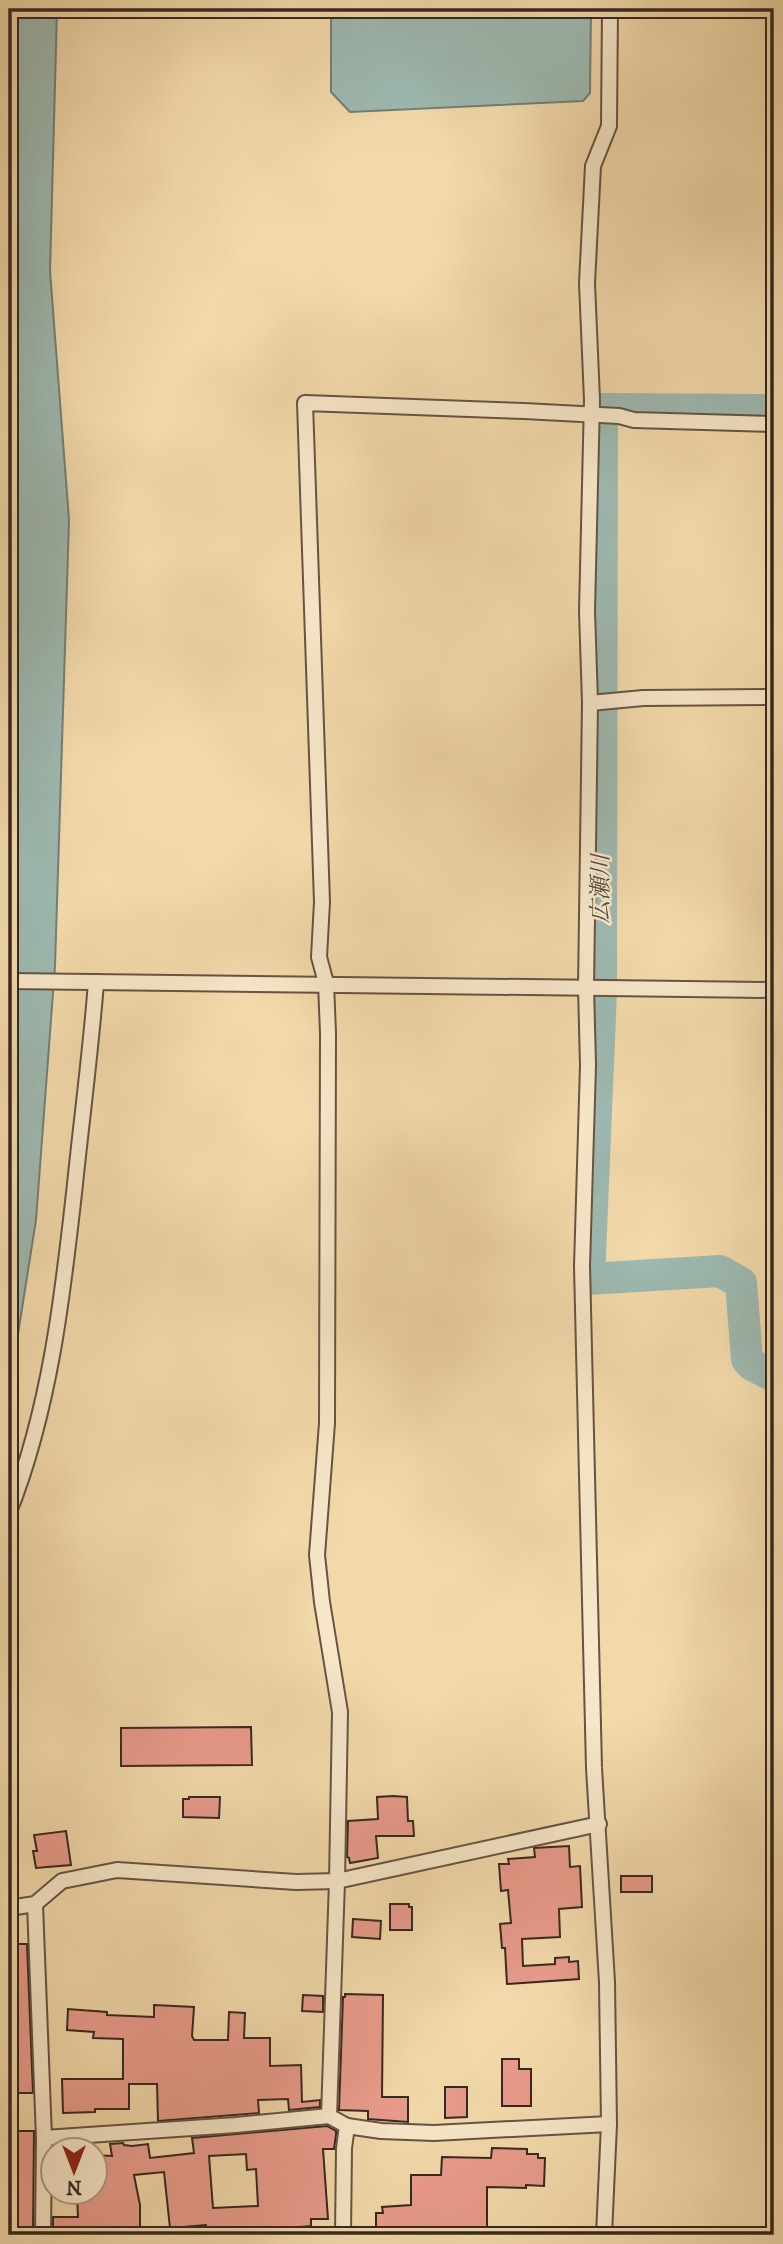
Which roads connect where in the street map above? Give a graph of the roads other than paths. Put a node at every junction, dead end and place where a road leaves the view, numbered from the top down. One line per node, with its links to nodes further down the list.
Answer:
1 (610, 9): 2 (street)
2 (590, 416): 3 (street); 5 (street); 8 (street)
3 (774, 424)
4 (774, 697): 5 (street)
5 (590, 703): 9 (street)
6 (9, 981): 7 (street)
7 (96, 982): 8 (street); 11 (street)
8 (326, 984): 9 (street); 13 (street)
9 (586, 987): 10 (street); 12 (street)
10 (774, 990)
11 (9, 1513)
12 (599, 1824): 13 (street); 17 (street)
13 (337, 1881): 14 (street); 16 (street)
14 (35, 1904): 15 (street); 19 (street)
15 (9, 1908)
16 (329, 2116): 18 (street); 20 (street)
17 (609, 2124): 18 (street); 24 (street)
18 (347, 2126): 23 (street)
19 (44, 2136)
20 (74, 2136)
21 (44, 2206): 22 (street)
22 (44, 2235)
23 (344, 2235)
24 (604, 2235)

